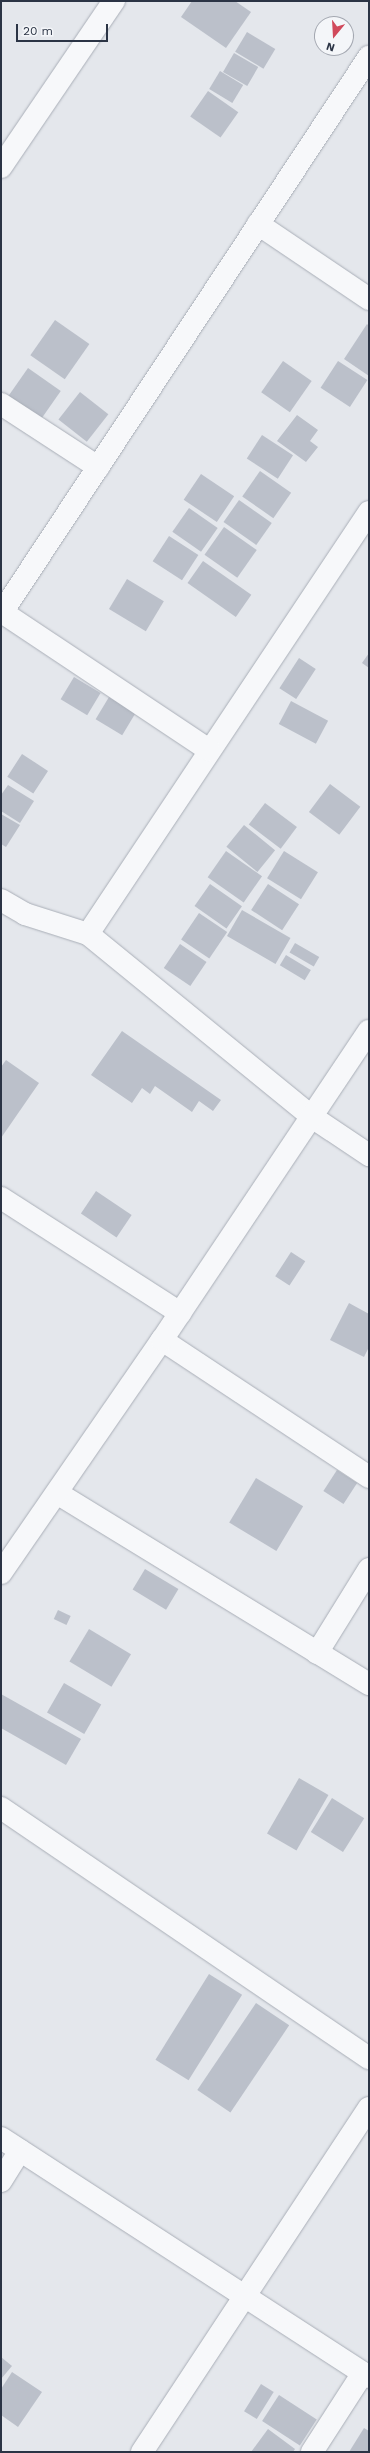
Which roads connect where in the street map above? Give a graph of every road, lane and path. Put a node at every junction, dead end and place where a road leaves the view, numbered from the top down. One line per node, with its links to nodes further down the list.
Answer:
1 (114, 1): 3 (street)
2 (369, 57): 4 (street)
3 (1, 167)
4 (258, 224): 5 (street); 7 (street)
5 (369, 299)
6 (1, 404): 7 (street)
7 (98, 467): 9 (street)
8 (369, 512): 10 (street)
9 (2, 613): 10 (street)
10 (209, 750): 14 (street)
11 (1, 900): 12 (street)
12 (25, 914): 13 (street); 14 (street)
13 (1, 915)
14 (88, 934): 16 (street)
15 (369, 1032): 16 (street)
16 (312, 1117): 17 (street); 19 (street)
17 (369, 1155)
18 (1, 1198): 19 (street)
19 (180, 1313): 20 (street)
20 (162, 1340): 21 (street); 22 (street)
21 (369, 1477)
22 (57, 1493): 24 (street); 25 (street)
23 (369, 1569): 25 (street)
24 (1, 1573)
25 (317, 1652): 26 (street)
26 (369, 1684)
27 (1, 1808): 28 (street)
28 (369, 2058)
29 (369, 2108): 33 (street)
30 (1, 2138): 31 (street)
31 (20, 2150): 32 (street); 33 (street)
32 (1, 2181)
33 (246, 2297): 34 (street); 35 (street)
34 (366, 2375): 36 (street)
35 (142, 2452)
36 (312, 2452)

